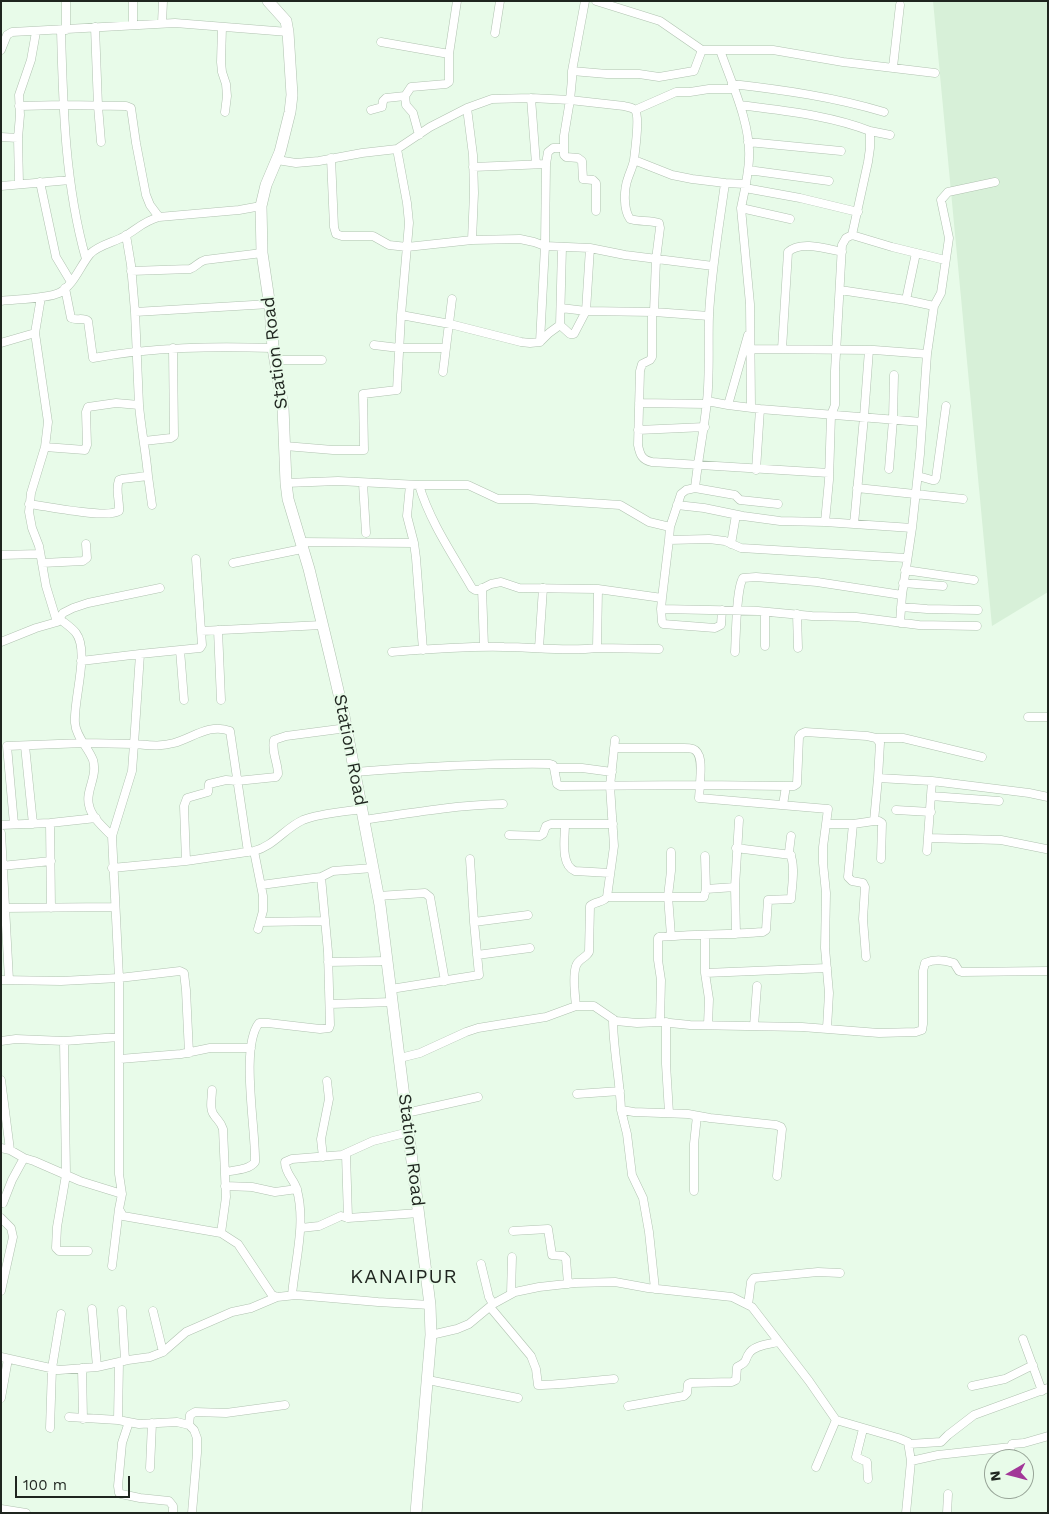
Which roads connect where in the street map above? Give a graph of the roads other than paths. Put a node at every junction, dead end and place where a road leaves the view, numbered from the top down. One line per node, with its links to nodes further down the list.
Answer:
1 (66, 1): 14 (street)
2 (133, 1): 11 (street)
3 (163, 1): 10 (street)
4 (268, 1): 16 (main road, Station Road)
5 (457, 1): 22 (street)
6 (500, 1): 17 (street)
7 (585, 1): 24 (street)
8 (596, 1): 20 (street)
9 (900, 4): 23 (street)
10 (162, 24): 11 (street); 13 (street)
11 (133, 26): 12 (street)
12 (95, 27): 14 (street); 33 (street)
13 (222, 27): 16 (street); 37 (street)
14 (64, 30): 15 (street); 30 (street)
15 (36, 32): 19 (street); 32 (street)
16 (288, 32): 50 (main road, Station Road)
17 (495, 33)
18 (381, 42): 22 (street)
19 (1, 50)
20 (702, 50): 21 (street); 24 (street)
21 (720, 50): 23 (street); 26 (street)
22 (449, 54): 27 (street)
23 (893, 67): 25 (street)
24 (572, 71): 29 (street)
25 (935, 73)
26 (733, 87): 31 (street); 36 (street); 38 (street)
27 (405, 96): 35 (street); 40 (street)
28 (531, 98): 29 (street); 34 (street); 52 (street)
29 (570, 100): 36 (street); 46 (street)
30 (63, 105): 32 (street); 33 (street); 56 (street)
31 (740, 105): 39 (street); 45 (street)
32 (19, 106): 43 (street)
33 (98, 106): 44 (street); 68 (street)
34 (467, 108): 40 (street); 54 (street)
35 (371, 110)
36 (635, 110): 51 (street)
37 (225, 112)
38 (884, 112)
39 (870, 131): 41 (street); 67 (street)
40 (419, 135): 47 (street)
41 (890, 135)
42 (1, 137): 43 (street)
43 (18, 138): 61 (street)
44 (102, 142)
45 (748, 142): 48 (street); 55 (street)
46 (564, 148): 53 (street); 66 (street)
47 (397, 149): 49 (street); 74 (street)
48 (841, 151)
49 (331, 158): 50 (street); 74 (street)
50 (277, 160): 64 (main road, Station Road)
51 (634, 160): 60 (street); 81 (street)
52 (536, 164): 53 (street); 54 (street)
53 (546, 164): 73 (street)
54 (473, 167): 72 (street)
55 (748, 170): 57 (street); 63 (street)
56 (70, 180): 58 (street); 80 (street)
57 (829, 181)
58 (40, 182): 61 (street); 85 (street)
59 (995, 182): 82 (street)
60 (725, 183): 63 (street); 83 (street)
61 (20, 184): 62 (street)
62 (1, 186)
63 (745, 186): 65 (street); 67 (street)
64 (261, 206): 68 (street); 78 (main road, Station Road)
65 (742, 208): 69 (street); 102 (street)
66 (596, 211)
67 (858, 212): 71 (street)
68 (159, 217): 70 (street)
69 (790, 219)
70 (126, 235): 80 (street); 84 (street)
71 (852, 235): 77 (street); 79 (street)
72 (472, 240): 73 (street); 74 (street)
73 (545, 246): 75 (street); 104 (street)
74 (407, 247): 98 (street)
75 (562, 247): 76 (street); 94 (street)
76 (590, 248): 81 (street); 95 (street)
77 (842, 252): 87 (street); 111 (street)
78 (262, 253): 84 (street); 92 (main road, Station Road)
79 (916, 253): 82 (street); 90 (street)
80 (86, 259): 85 (street)
81 (656, 259): 83 (street); 97 (street)
82 (945, 260): 93 (street)
83 (713, 266): 99 (street)
84 (131, 271): 96 (street)
85 (71, 282): 86 (street)
86 (66, 288): 88 (street); 114 (street)
87 (840, 290): 90 (street); 112 (street)
88 (42, 297): 91 (street); 103 (street)
89 (452, 298): 100 (street)
90 (906, 300): 93 (street)
91 (1, 301)
92 (270, 304): 96 (street); 115 (main road, Station Road)
93 (934, 306): 116 (street)
94 (561, 308): 95 (street); 101 (street)
95 (586, 311): 97 (street); 101 (street)
96 (134, 312): 114 (street)
97 (653, 312): 99 (street); 120 (street)
98 (401, 315): 100 (street); 108 (street)
99 (709, 316): 121 (street)
100 (450, 324): 104 (street); 109 (street)
101 (560, 325): 104 (street)
102 (750, 329): 110 (street); 123 (street)
103 (35, 333): 105 (street); 135 (street)
104 (540, 342)
105 (1, 343)
106 (374, 345): 108 (street)
107 (173, 348): 114 (street); 115 (street); 133 (street)
108 (399, 348): 109 (street); 134 (street)
109 (446, 348): 118 (street)
110 (750, 349): 111 (street); 125 (street)
111 (782, 349): 112 (street)
112 (836, 350): 113 (street); 127 (street)
113 (869, 350): 116 (street); 128 (street)
114 (135, 352): 122 (street)
115 (274, 354): 117 (street); 134 (main road, Station Road)
116 (928, 354): 130 (street)
117 (322, 360)
118 (442, 372)
119 (894, 375): 129 (street)
120 (639, 403): 121 (street); 132 (street)
121 (707, 403): 123 (street); 131 (street)
122 (138, 405): 133 (street); 135 (street)
123 (728, 405): 125 (street)
124 (946, 406): 141 (street)
125 (751, 407): 126 (street)
126 (760, 409): 127 (street); 138 (street)
127 (831, 415): 128 (street); 139 (street)
128 (864, 416): 129 (street); 147 (street)
129 (893, 420): 130 (street); 137 (street)
130 (922, 422): 141 (street)
131 (705, 427): 132 (street); 136 (street)
132 (638, 430): 136 (street)
133 (144, 441): 140 (street)
134 (285, 446): 142 (main road, Station Road)
135 (45, 447): 150 (street)
136 (698, 464): 138 (street); 146 (street)
137 (889, 469)
138 (756, 470): 139 (street)
139 (829, 473): 155 (street)
140 (148, 476): 150 (street); 153 (street)
141 (918, 476): 148 (street)
142 (286, 483): 143 (street); 164 (main road, Station Road)
143 (363, 483): 144 (street); 159 (street)
144 (410, 485): 145 (street); 161 (street)
145 (419, 486): 157 (street); 176 (street)
146 (695, 488): 151 (street); 152 (street)
147 (857, 488): 148 (street); 156 (street)
148 (916, 494): 149 (street); 158 (street)
149 (963, 499)
150 (29, 504): 165 (street)
151 (778, 504)
152 (677, 505): 154 (street); 157 (street)
153 (152, 506)
154 (736, 515): 155 (street); 163 (street)
155 (825, 522): 156 (street)
156 (854, 524): 158 (street)
157 (670, 528): 160 (street)
158 (912, 528): 167 (street)
159 (366, 533)
160 (669, 540): 163 (street); 180 (street)
161 (414, 543): 164 (street); 202 (street)
162 (86, 544): 169 (street)
163 (731, 544): 167 (street)
164 (301, 546): 170 (street); 190 (main road, Station Road)
165 (40, 554): 166 (street); 169 (street)
166 (1, 555)
167 (906, 558): 171 (street)
168 (196, 559): 193 (street)
169 (42, 563): 188 (street)
170 (233, 563)
171 (905, 570): 172 (street); 173 (street)
172 (974, 580)
173 (903, 583): 174 (street); 179 (street)
174 (943, 586)
175 (160, 588): 188 (street)
176 (482, 588): 177 (street); 196 (street)
177 (543, 588): 178 (street); 197 (street)
178 (598, 590): 180 (street); 198 (street)
179 (902, 595): 181 (street); 184 (street)
180 (662, 598): 182 (street)
181 (901, 607): 185 (street); 189 (street)
182 (662, 608): 183 (street); 183 (street)
183 (722, 610): 184 (street)
184 (737, 610): 186 (street); 204 (street)
185 (978, 610)
186 (765, 612): 187 (street); 195 (street)
187 (797, 614): 189 (street); 199 (street)
188 (58, 622): 194 (street); 206 (street)
189 (900, 622): 191 (street)
190 (322, 625): 192 (street); 211 (main road, Station Road)
191 (976, 626)
192 (218, 630): 193 (street); 208 (street)
193 (201, 631): 201 (street)
194 (1, 642)
195 (765, 646)
196 (484, 647): 197 (street); 202 (street)
197 (539, 648): 198 (street)
198 (597, 648): 200 (street)
199 (798, 648)
200 (659, 649)
201 (180, 650): 205 (street); 207 (street)
202 (423, 650): 203 (street)
203 (392, 652)
204 (735, 652)
205 (140, 654): 206 (street); 214 (street)
206 (81, 661): 213 (street)
207 (184, 700)
208 (221, 700)
209 (1048, 717): 210 (street)
210 (1028, 718)
211 (347, 728): 219 (main road, Station Road); 222 (street)
212 (876, 738): 217 (street); 221 (street); 226 (street)
213 (84, 743): 214 (street); 216 (street); 235 (street)
214 (134, 744): 222 (street); 248 (street)
215 (4, 746): 216 (street); 239 (street)
216 (26, 746): 240 (street)
217 (982, 757)
218 (554, 768): 219 (street); 220 (street); 225 (street)
219 (355, 772): 234 (main road, Station Road)
220 (612, 772): 224 (street); 225 (street)
221 (878, 778): 223 (street); 237 (street)
222 (237, 781): 253 (street); 260 (street)
223 (932, 781): 227 (street); 228 (street)
224 (700, 785): 225 (street); 226 (street); 231 (street)
225 (610, 786): 242 (street)
226 (786, 786): 231 (street)
227 (931, 796): 229 (street); 233 (street)
228 (1048, 797)
229 (999, 801)
230 (503, 804): 234 (street)
231 (784, 805): 243 (street)
232 (896, 810): 233 (street)
233 (930, 812): 250 (street)
234 (363, 815): 253 (street); 264 (main road, Station Road)
235 (96, 818): 238 (street); 248 (street)
236 (739, 820): 251 (street)
237 (874, 821): 244 (street); 259 (street)
238 (50, 823): 240 (street); 261 (street)
239 (14, 824): 240 (street); 245 (street)
240 (33, 824)
241 (565, 824): 242 (street); 247 (street); 265 (street)
242 (613, 824): 265 (street)
243 (826, 824): 244 (street); 287 (street)
244 (853, 824): 284 (street)
245 (1, 825)
246 (1, 833): 262 (street)
247 (509, 835)
248 (112, 836): 263 (street)
249 (791, 836): 256 (street)
250 (928, 838): 252 (street); 255 (street)
251 (736, 848): 256 (street); 268 (street)
252 (1046, 849)
253 (251, 852): 260 (street); 267 (street)
254 (671, 852): 271 (street)
255 (927, 852)
256 (791, 855): 280 (street)
257 (705, 856): 269 (street)
258 (470, 859): 278 (street)
259 (881, 860)
260 (186, 861): 263 (street)
261 (51, 862): 262 (street); 275 (street)
262 (2, 866): 274 (street)
263 (112, 868): 273 (street)
264 (373, 868): 266 (street); 270 (main road, Station Road)
265 (610, 873): 272 (street)
266 (320, 877): 267 (street); 277 (street)
267 (261, 885): 277 (street)
268 (735, 887): 269 (street); 280 (street)
269 (706, 889): 271 (street)
270 (378, 896): 285 (main road, Station Road); 292 (street)
271 (668, 896): 272 (street); 281 (street)
272 (607, 897): 297 (street)
273 (115, 907): 275 (street); 290 (street)
274 (3, 908): 275 (street); 291 (street)
275 (51, 908)
276 (528, 915): 278 (street)
277 (325, 921): 286 (street)
278 (474, 922): 283 (street)
279 (705, 934): 280 (street); 281 (street); 289 (street)
280 (736, 934)
281 (671, 936): 299 (street)
282 (530, 948): 283 (street)
283 (477, 955): 292 (street)
284 (866, 957)
285 (388, 961): 286 (street); 294 (main road, Station Road)
286 (328, 962): 296 (street)
287 (827, 968): 289 (street); 302 (street)
288 (1048, 971): 302 (street)
289 (705, 973): 300 (street)
290 (119, 978): 291 (street); 303 (street); 307 (street)
291 (5, 980)
292 (445, 980): 294 (street)
293 (757, 986): 301 (street)
294 (391, 989): 295 (main road, Station Road)
295 (393, 1002): 296 (street); 308 (main road, Station Road)
296 (330, 1004): 306 (street)
297 (576, 1006): 298 (street); 308 (street)
298 (612, 1019): 299 (street); 313 (street)
299 (663, 1022): 300 (street); 318 (street)
300 (708, 1025): 301 (street)
301 (754, 1026): 302 (street)
302 (827, 1028)
303 (119, 1037): 305 (street); 309 (street)
304 (1, 1040): 305 (street)
305 (64, 1041): 326 (street)
306 (251, 1048): 307 (street); 325 (street)
307 (189, 1052): 309 (street)
308 (400, 1058): 317 (main road, Station Road)
309 (120, 1059): 331 (street)
310 (1, 1080): 321 (street)
311 (327, 1082): 323 (street)
312 (212, 1090): 325 (street)
313 (620, 1091): 314 (street); 316 (street)
314 (578, 1094)
315 (478, 1097): 317 (street)
316 (621, 1110): 318 (street); 346 (street)
317 (406, 1113): 320 (main road, Station Road)
318 (669, 1113): 319 (street)
319 (698, 1116): 327 (street); 330 (street)
320 (409, 1132): 322 (street); 334 (main road, Station Road)
321 (5, 1149): 324 (street)
322 (346, 1154): 323 (street); 335 (street)
323 (323, 1157): 329 (street)
324 (24, 1158): 326 (street); 332 (street)
325 (225, 1172): 328 (street)
326 (66, 1175): 331 (street); 340 (street)
327 (777, 1176)
328 (225, 1186): 329 (street); 339 (street)
329 (297, 1189): 337 (street)
330 (694, 1191)
331 (122, 1194): 333 (street)
332 (2, 1203)
333 (119, 1209): 339 (street); 343 (street)
334 (419, 1212): 335 (street); 351 (main road, Station Road)
335 (348, 1218): 337 (street)
336 (1, 1219): 347 (street)
337 (301, 1228): 349 (street)
338 (513, 1231): 345 (street)
339 (221, 1233): 350 (street)
340 (88, 1251)
341 (512, 1257): 348 (street)
342 (481, 1264): 352 (street)
343 (112, 1266)
344 (840, 1273): 353 (street)
345 (568, 1284): 346 (street); 348 (street)
346 (655, 1289): 353 (street)
347 (1, 1291)
348 (511, 1294): 352 (street)
349 (292, 1295): 350 (street); 351 (street)
350 (277, 1297): 361 (street)
351 (430, 1305): 358 (main road, Station Road)
352 (491, 1305): 358 (street); 368 (street)
353 (748, 1305): 360 (street)
354 (92, 1309): 365 (street)
355 (122, 1310): 363 (street)
356 (153, 1311): 361 (street)
357 (61, 1314): 366 (street)
358 (431, 1335): 369 (main road, Station Road)
359 (1023, 1338): 364 (street)
360 (778, 1342): 375 (street); 379 (street)
361 (163, 1352): 363 (street)
362 (5, 1358): 366 (street); 372 (street)
363 (122, 1361): 365 (street); 378 (street)
364 (1033, 1365): 370 (street); 371 (street)
365 (97, 1367): 367 (street)
366 (52, 1368): 367 (street); 383 (street)
367 (82, 1368): 377 (street)
368 (614, 1379)
369 (428, 1380): 373 (street); 396 (main road, Station Road)
370 (972, 1386)
371 (1045, 1389): 386 (street)
372 (1, 1398)
373 (518, 1398)
374 (285, 1405): 382 (street)
375 (628, 1406)
376 (69, 1417): 377 (street)
377 (83, 1419): 378 (street)
378 (118, 1420): 380 (street)
379 (836, 1420): 384 (street); 388 (street)
380 (129, 1422): 381 (street); 394 (street)
381 (152, 1423): 382 (street); 389 (street)
382 (189, 1425): 395 (street)
383 (50, 1428)
384 (862, 1429): 386 (street); 390 (street)
385 (1048, 1436): 387 (street)
386 (908, 1444): 387 (street)
387 (911, 1461): 397 (street)
388 (816, 1467)
389 (150, 1468)
390 (868, 1479)
391 (948, 1494): 398 (street)
392 (1, 1509): 393 (street)
393 (26, 1513)
394 (173, 1513)
395 (192, 1513)
396 (416, 1513)
397 (906, 1513)
398 (947, 1513)

